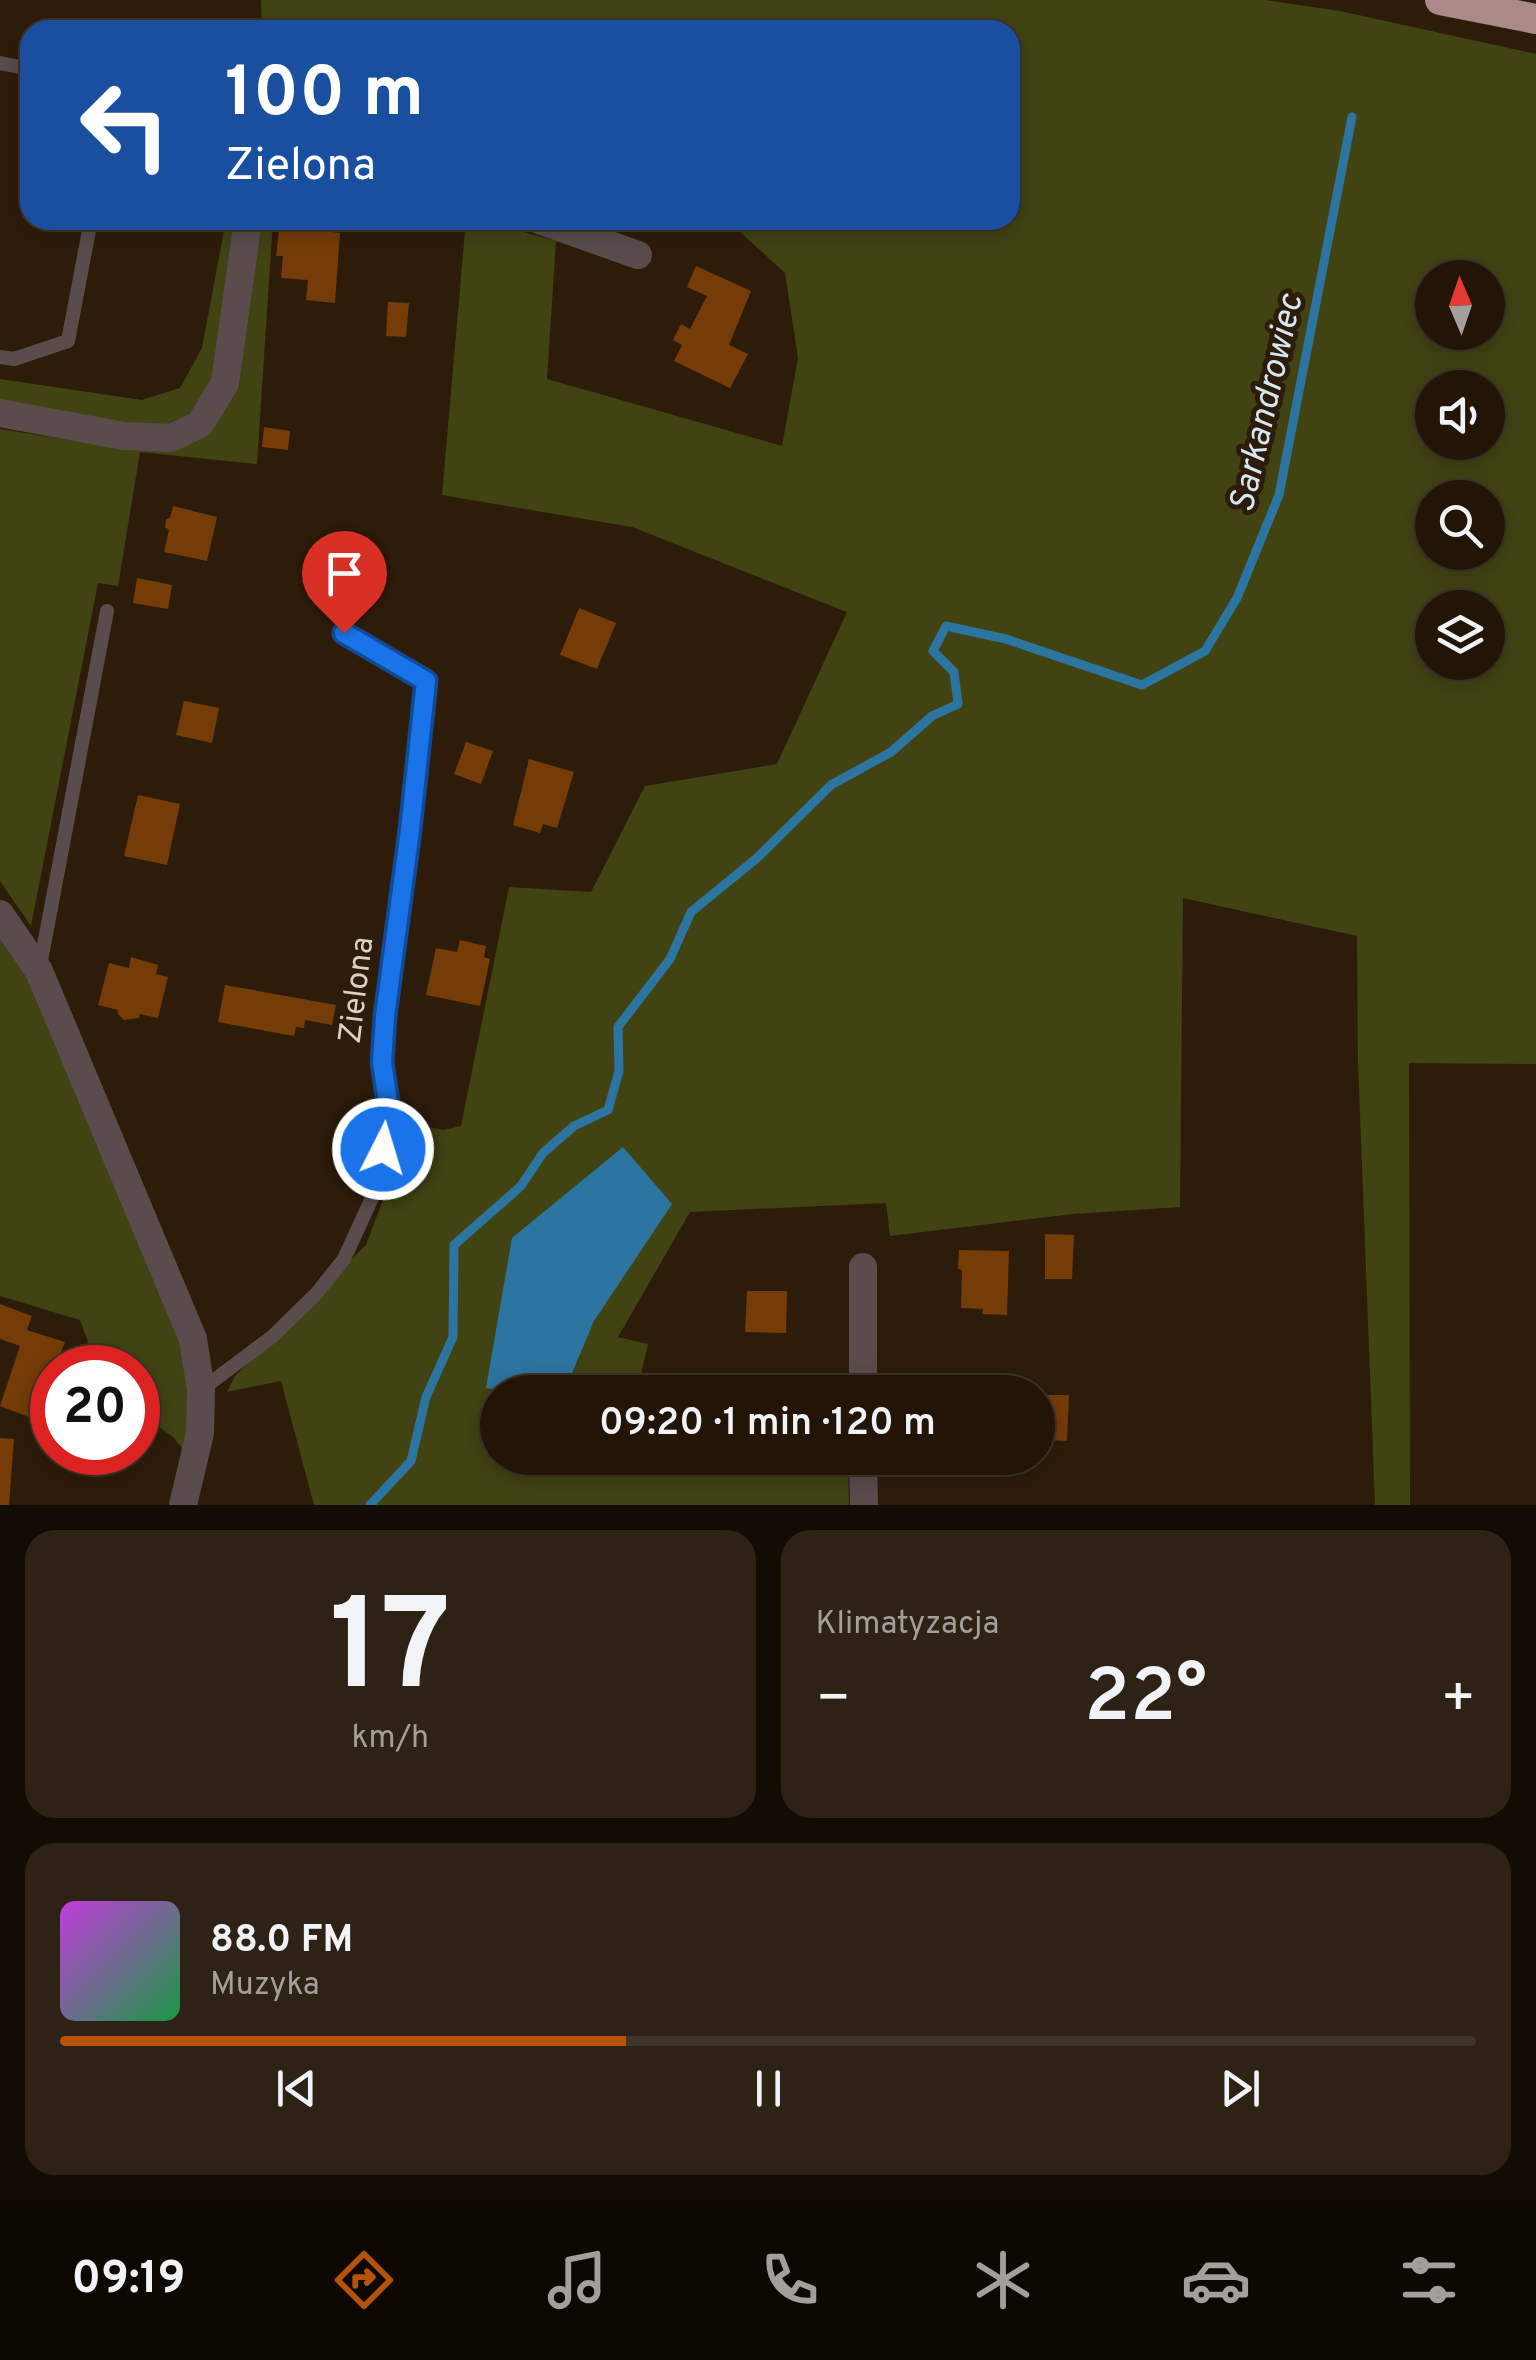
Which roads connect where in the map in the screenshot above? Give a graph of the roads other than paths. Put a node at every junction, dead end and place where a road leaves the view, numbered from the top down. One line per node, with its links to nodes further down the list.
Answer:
1 (1440, 0): 2 (highway)
2 (1536, 20)
3 (89, 230): 7 (lane)
4 (247, 230): 8 (street)
5 (567, 230): 6 (street)
6 (638, 255)
7 (0, 357)
8 (0, 413)
9 (108, 611): 12 (lane)
10 (344, 633): 15 (lane, Zielona)
11 (0, 914): 12 (street)
12 (39, 972): 15 (street)
13 (863, 1267): 14 (street)
14 (863, 1375)
15 (201, 1390): 17 (street)
16 (864, 1475): 18 (street)
17 (183, 1505)
18 (864, 1505)

